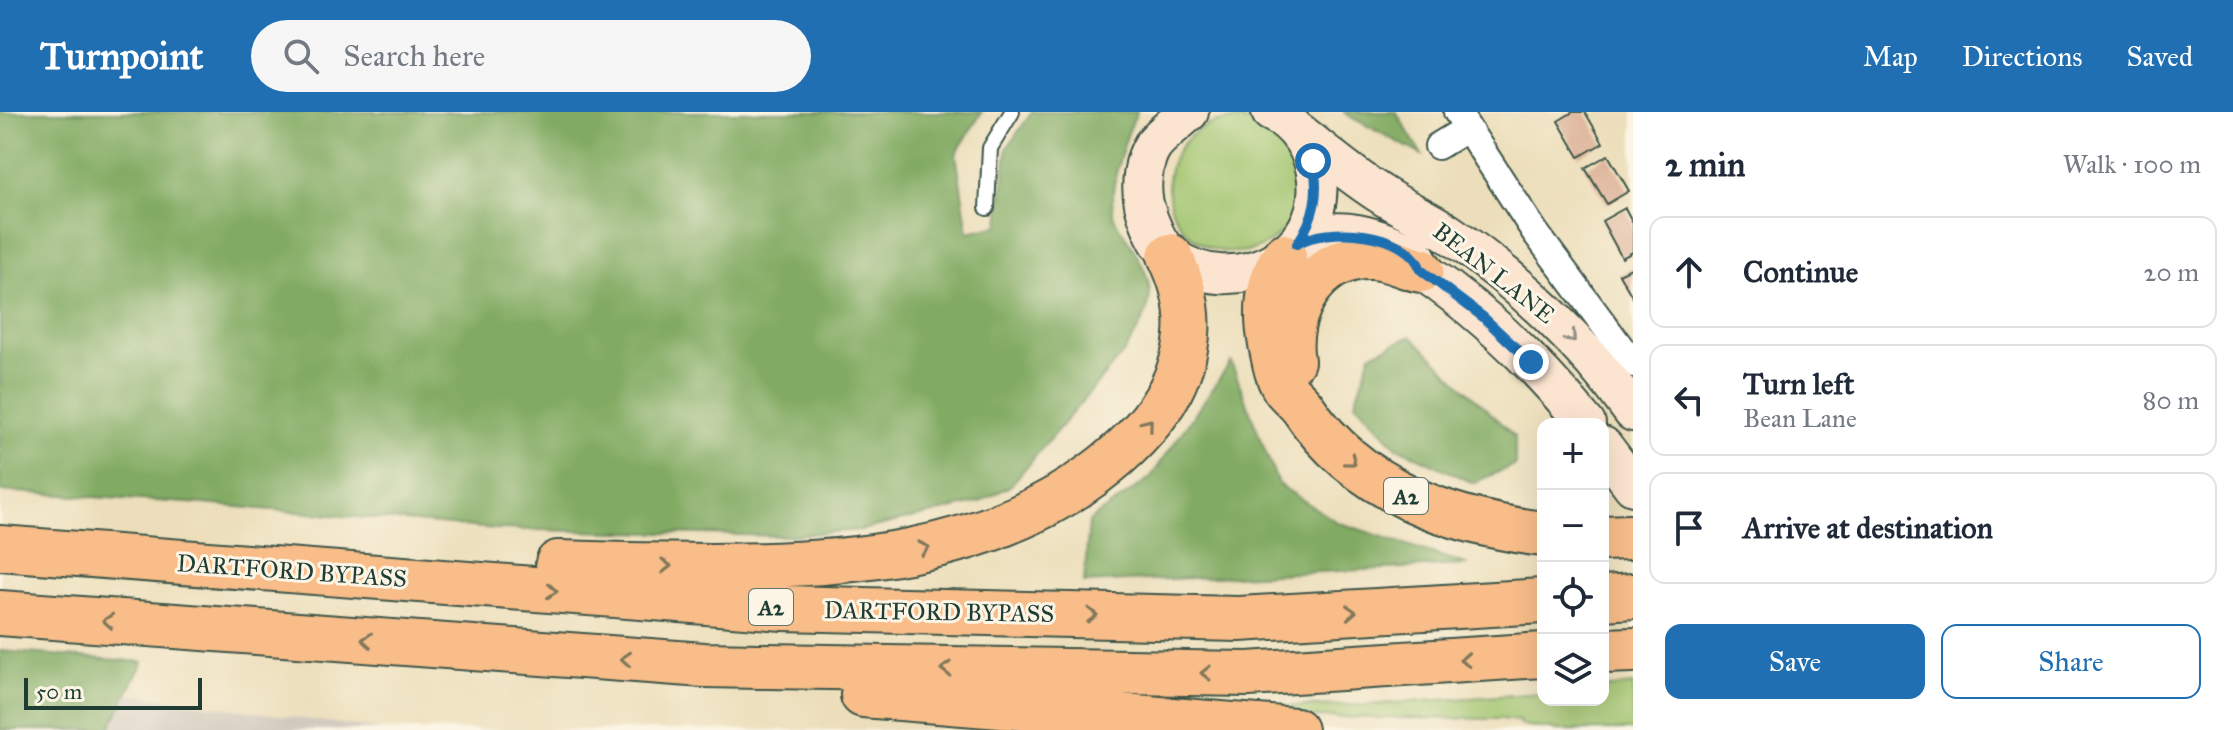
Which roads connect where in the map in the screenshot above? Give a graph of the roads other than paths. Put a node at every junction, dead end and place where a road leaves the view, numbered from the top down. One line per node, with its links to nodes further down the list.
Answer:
1 (1012, 112): 8 (lane)
2 (1171, 112): 6 (main road)
3 (1189, 112): 6 (main road)
4 (1281, 117): 9 (main road); 14 (main road, BEAN LANE, one-way to 14)
5 (1462, 120): 7 (street, BEAN LANE); 12 (street, BEAN LANE)
6 (1153, 145): 10 (main road)
7 (1438, 146)
8 (987, 208)
9 (1290, 250): 10 (main road, BEAN LANE); 11 (main road, BEAN LANE); 13 (highway, A2)
10 (1170, 256): 19 (highway, one-way to 10)
11 (1421, 270): 13 (highway, A2); 15 (main road, BEAN LANE)
12 (1633, 364)
13 (1300, 403): 18 (highway, A2, one-way to 18)
14 (1633, 412)
15 (1581, 418)
16 (1609, 454): 17 (main road)
17 (1633, 486)
18 (1537, 533)
19 (0, 547): 22 (highway, DARTFORD BYPASS / A2, one-way to 22)
20 (1633, 596): 21 (highway)
21 (1609, 598)
22 (1537, 601)
23 (0, 613): 27 (highway, one-way to 23)
24 (1633, 650): 25 (highway)
25 (1609, 651)
26 (1537, 655): 27 (highway, one-way to 27)
27 (704, 665): 28 (highway)
28 (1295, 730)

